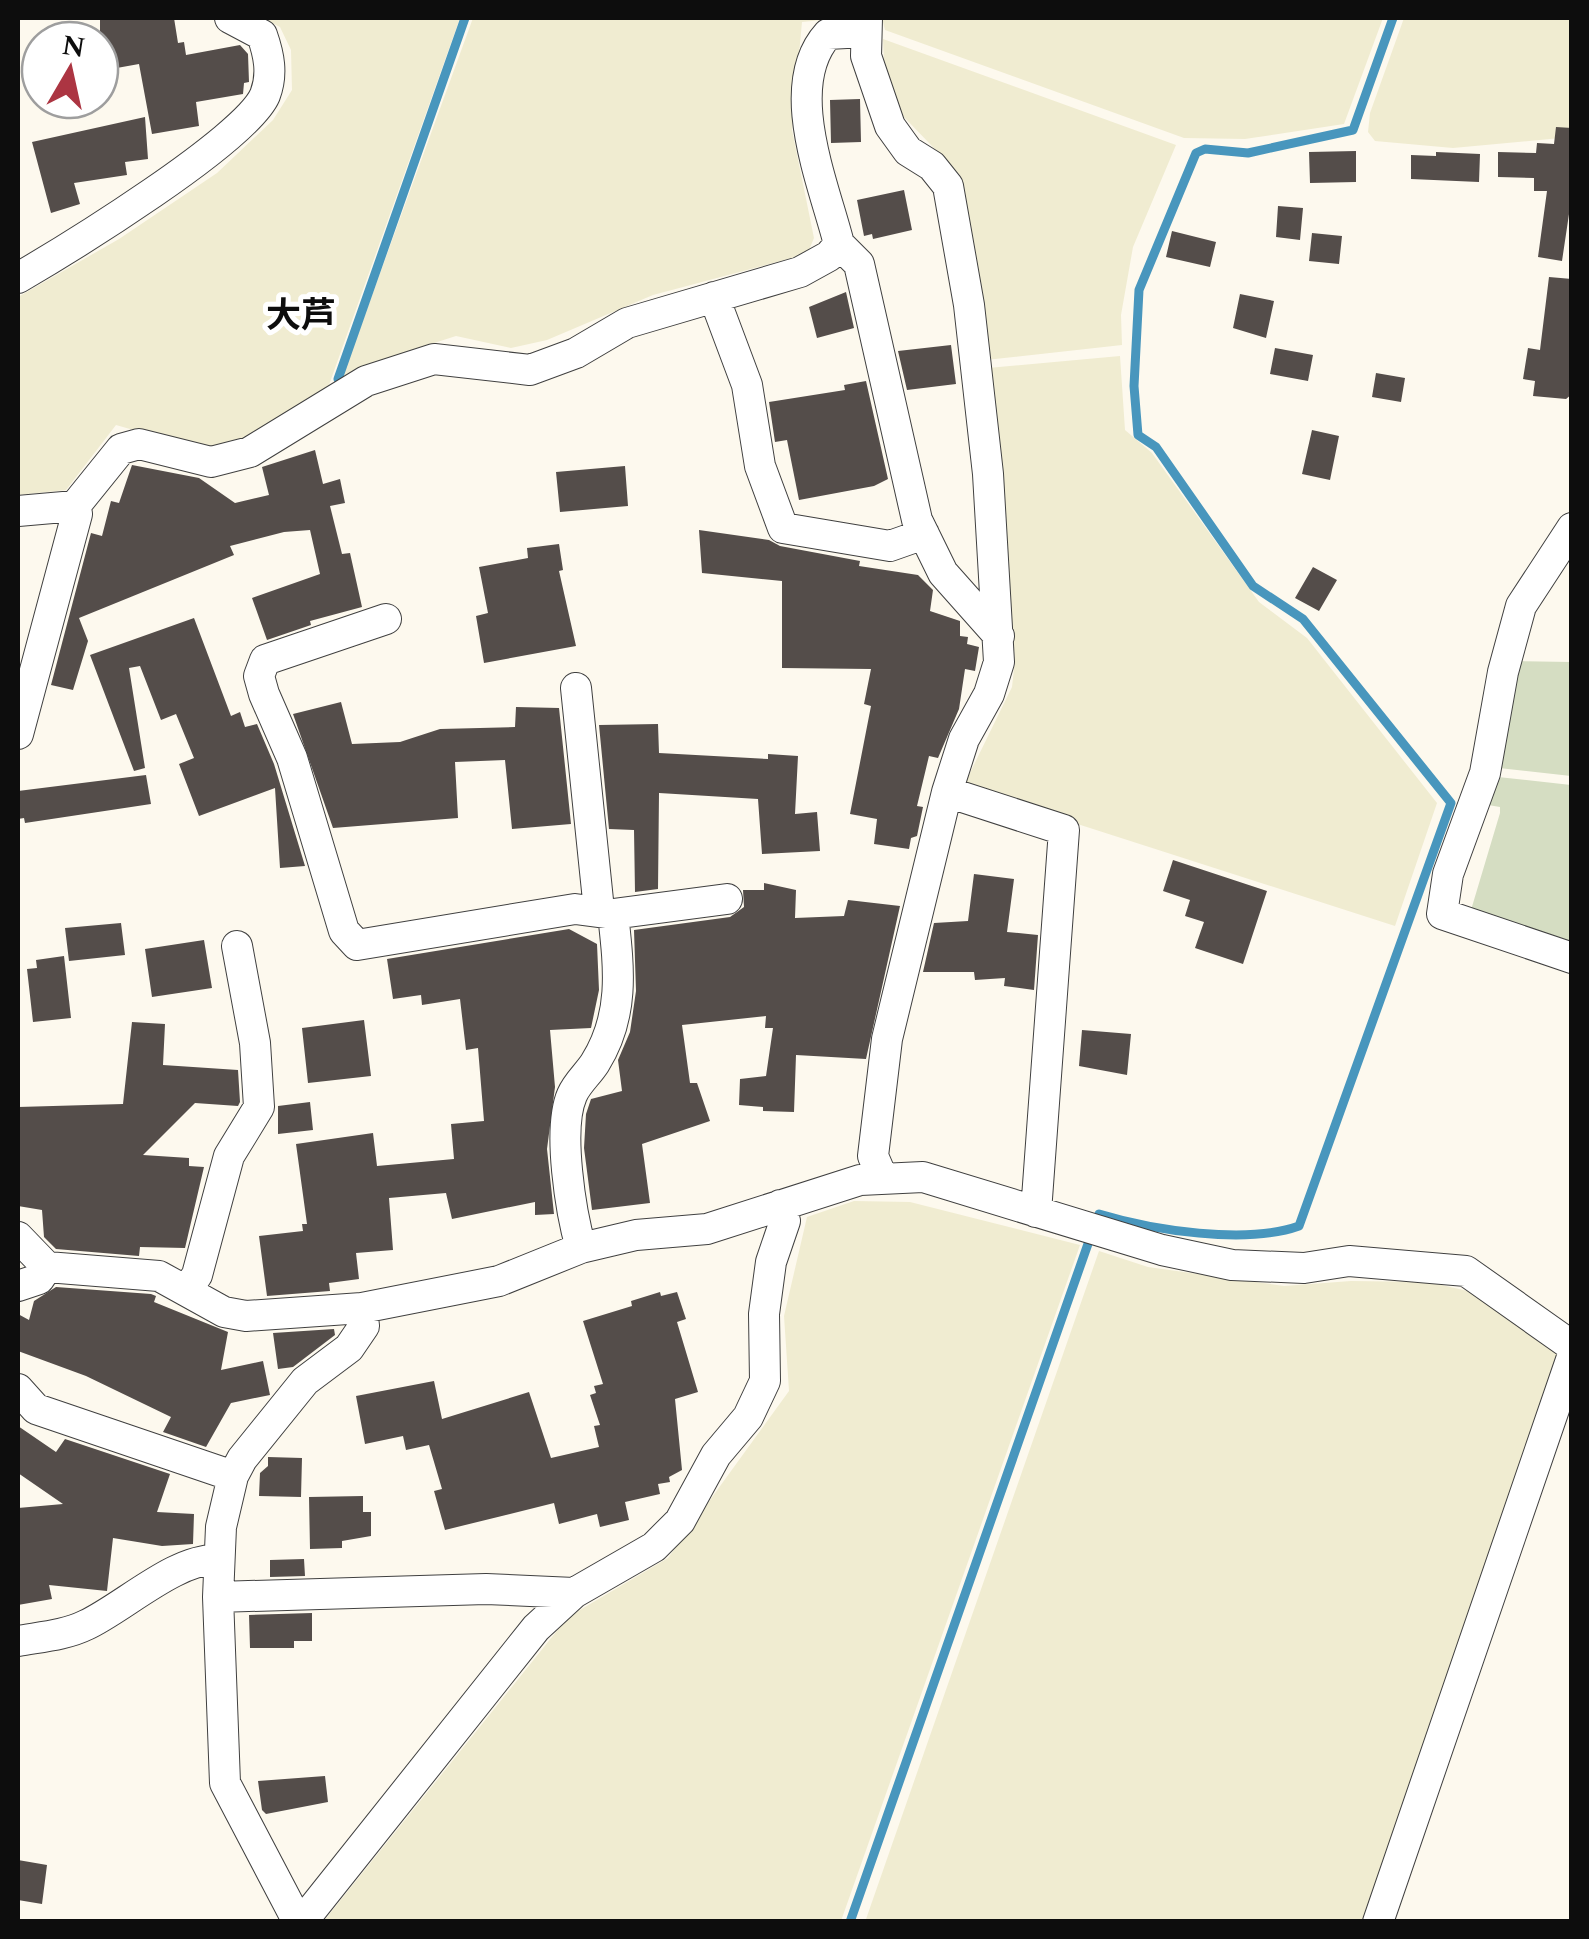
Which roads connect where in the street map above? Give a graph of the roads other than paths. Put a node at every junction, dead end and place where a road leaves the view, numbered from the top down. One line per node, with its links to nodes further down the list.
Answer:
1 (230, 18): 4 (street)
2 (866, 25): 3 (street); 11 (street)
3 (839, 244): 5 (street); 9 (street)
4 (18, 278)
5 (714, 296): 6 (street); 9 (street)
6 (75, 506): 7 (street); 13 (street)
7 (18, 510)
8 (1572, 528): 18 (street)
9 (924, 534): 11 (street)
10 (386, 620): 16 (street)
11 (999, 636): 14 (street)
12 (576, 688): 16 (street)
13 (18, 734)
14 (947, 792): 19 (street); 21 (street)
15 (727, 899): 16 (street)
16 (606, 912): 23 (street)
17 (236, 946): 26 (street)
18 (1572, 958)
19 (882, 1177): 20 (street); 21 (street)
20 (780, 1206): 23 (street); 33 (street)
21 (1036, 1212): 28 (street)
22 (18, 1238): 24 (street)
23 (581, 1248): 27 (street)
24 (47, 1267): 25 (street); 26 (street)
25 (18, 1286)
26 (186, 1291): 27 (street)
27 (362, 1308): 31 (street)
28 (1572, 1346)
29 (1572, 1357): 37 (street)
30 (18, 1388): 31 (street)
31 (233, 1476): 32 (street)
32 (218, 1560): 34 (street); 35 (street)
33 (574, 1593): 34 (street); 36 (street)
34 (218, 1597): 36 (street)
35 (18, 1641)
36 (300, 1922)
37 (1378, 1922)

